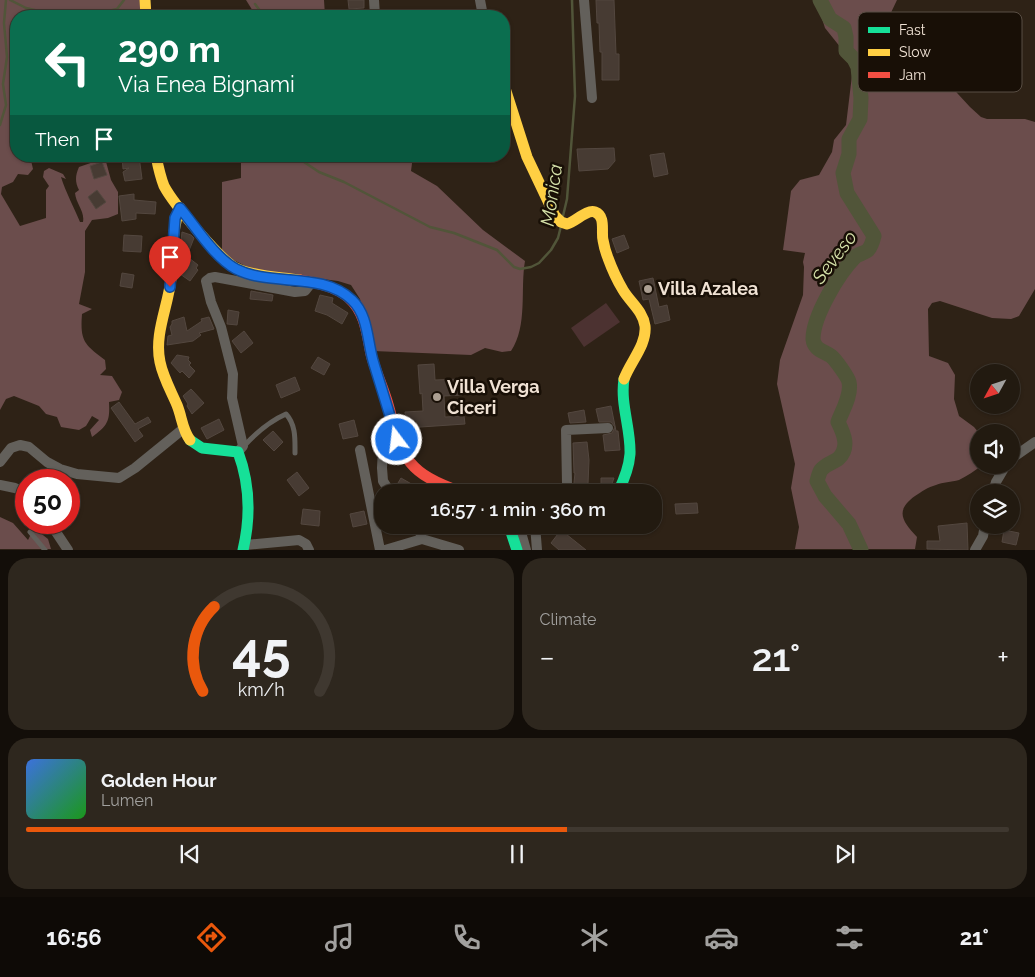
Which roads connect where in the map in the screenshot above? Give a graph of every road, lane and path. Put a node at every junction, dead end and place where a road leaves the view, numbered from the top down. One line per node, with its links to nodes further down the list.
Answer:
1 (584, 0): 2 (street)
2 (592, 98)
3 (510, 104): 19 (street)
4 (157, 162): 5 (street)
5 (180, 208): 6 (street); 9 (street)
6 (312, 282): 7 (street); 11 (street)
7 (391, 417): 16 (street); 17 (street)
8 (608, 428): 18 (street)
9 (183, 429): 11 (street); 15 (street)
10 (1035, 442): 14 (street)
11 (241, 449): 13 (lane); 30 (street)
12 (360, 450): 34 (street)
13 (295, 453)
14 (1020, 453)
15 (0, 462)
16 (385, 484)
17 (440, 484)
18 (568, 484)
19 (621, 484)
20 (0, 485): 21 (street)
21 (15, 488)
22 (32, 534): 31 (lane)
23 (57, 534): 32 (street)
24 (421, 534): 29 (street)
25 (512, 534): 38 (street)
26 (522, 534): 39 (street)
27 (536, 534): 40 (street)
28 (983, 534): 41 (street)
29 (422, 539): 35 (street); 36 (street); 37 (street)
30 (244, 547): 33 (street)
31 (45, 550)
32 (68, 550)
33 (309, 550)
34 (380, 550)
35 (385, 550)
36 (424, 550)
37 (459, 550)
38 (517, 550)
39 (526, 550)
40 (537, 550)
41 (975, 550)

